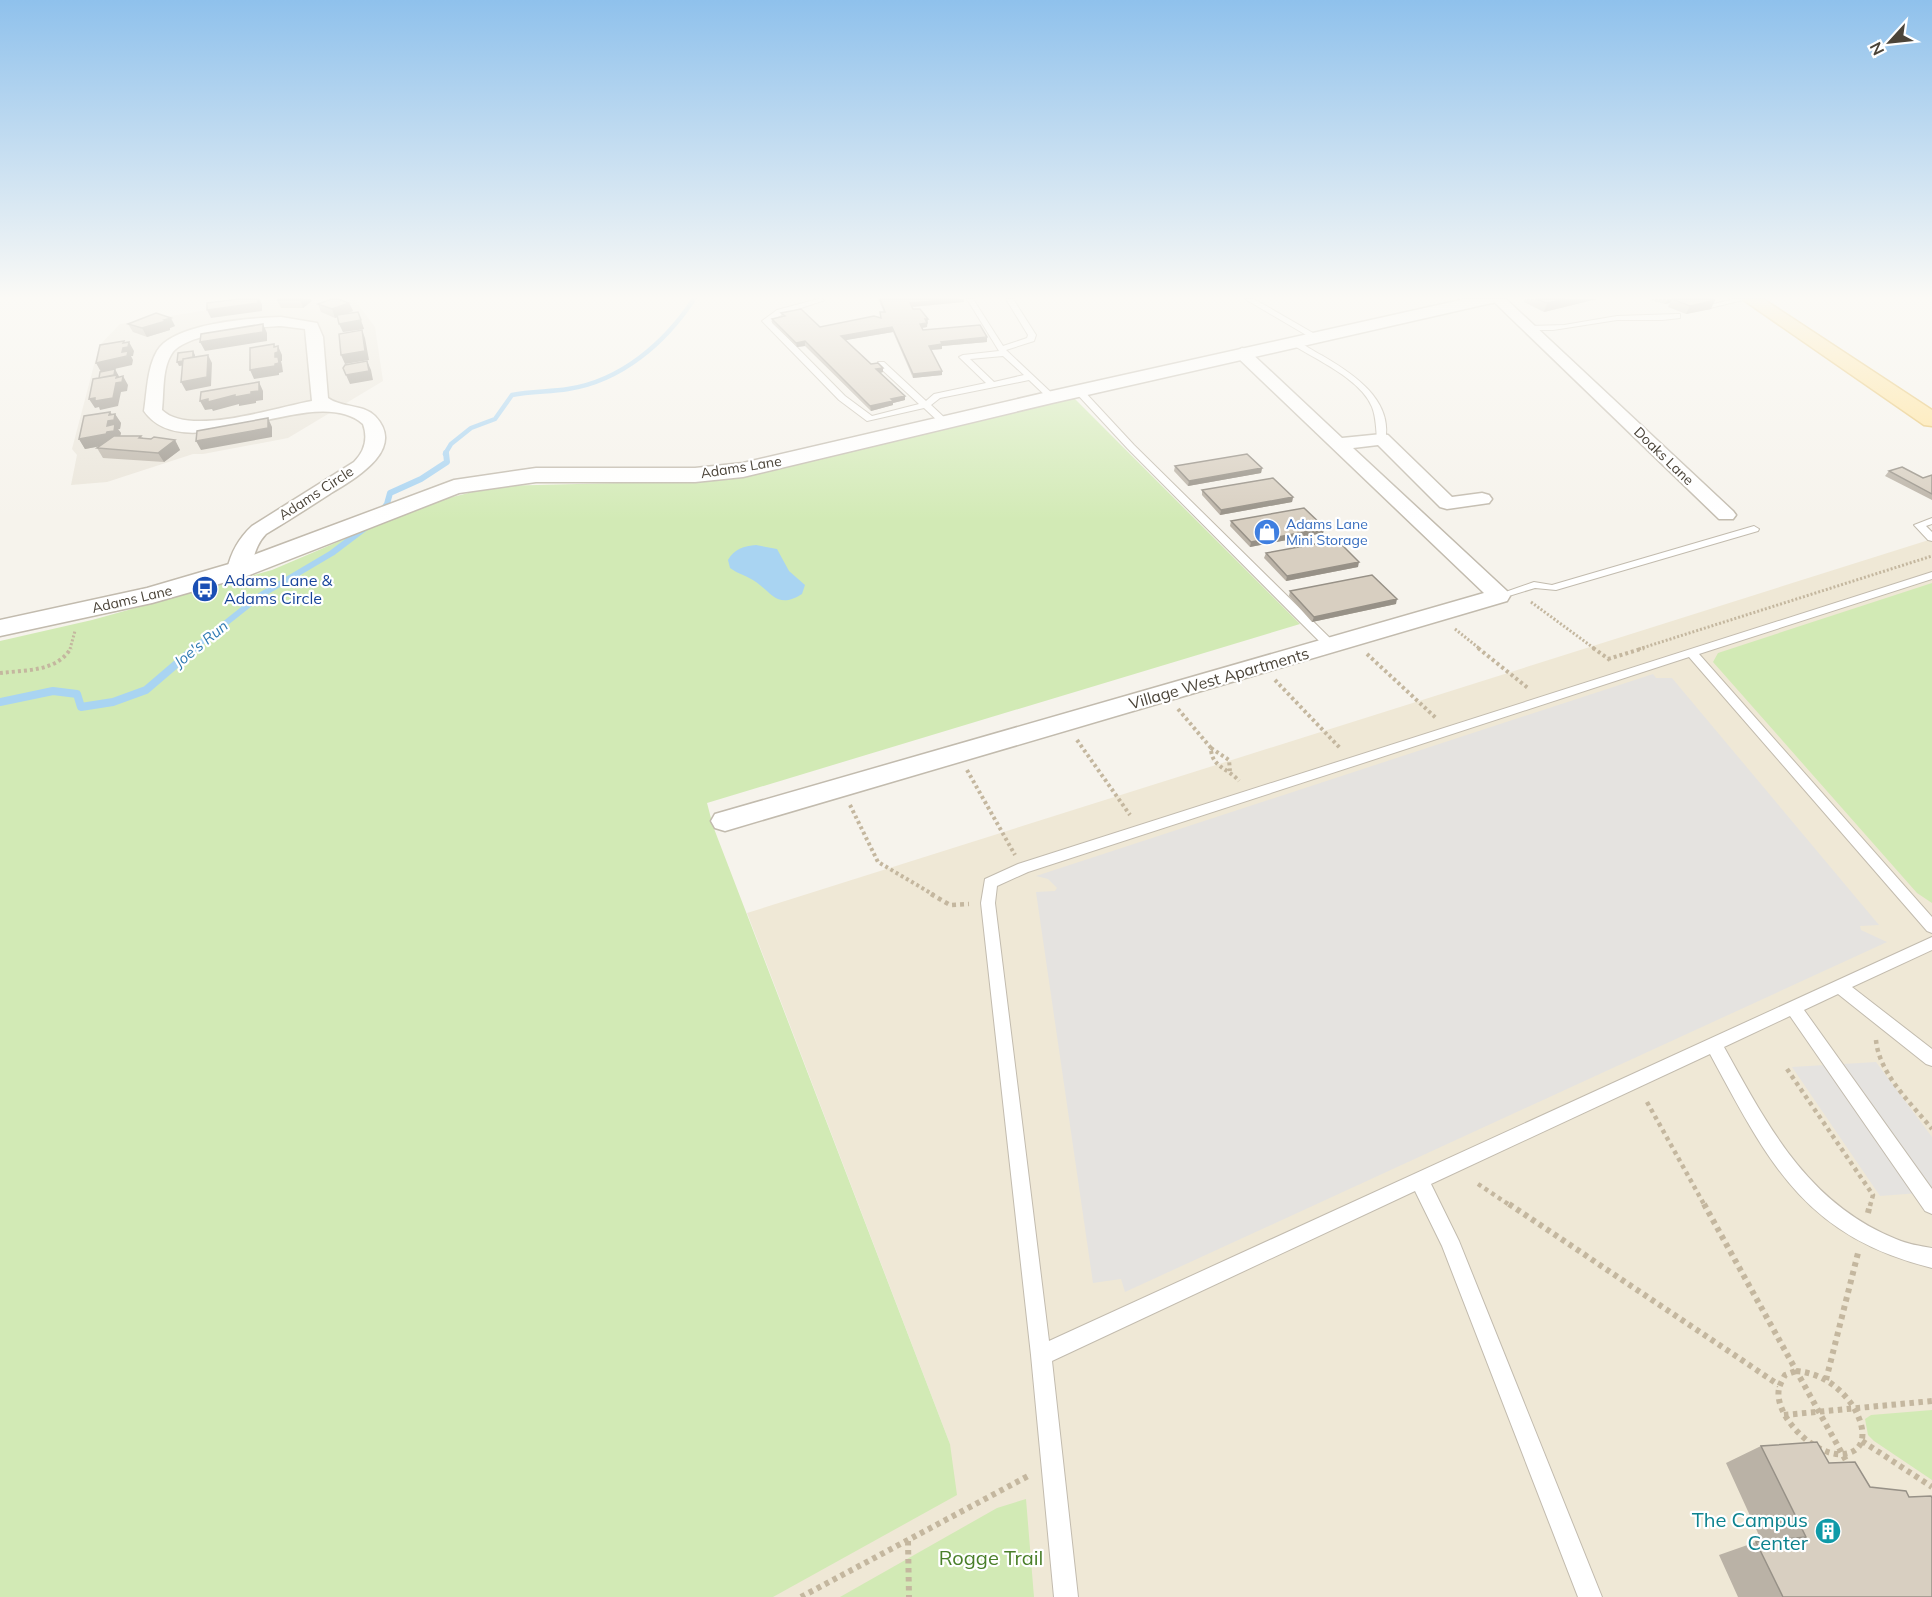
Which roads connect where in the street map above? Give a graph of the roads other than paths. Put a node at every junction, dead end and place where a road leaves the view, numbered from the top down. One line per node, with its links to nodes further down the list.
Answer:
1 (159, 374): 16 (street, Adams Circle)
2 (318, 374): 16 (street, Adams Circle)
3 (818, 374): 17 (lane)
4 (891, 374): 17 (lane)
5 (981, 374): 13 (lane)
6 (1026, 374): 12 (lane)
7 (1154, 374): 14 (street, Adams Lane)
8 (1263, 374): 21 (street)
9 (1345, 374): 20 (lane)
10 (1577, 374): 23 (street, Doaks Lane)
11 (1862, 374): 18 (main road)
12 (1029, 377): 13 (lane); 15 (lane)
13 (993, 385): 17 (lane)
14 (1079, 391): 15 (street, Adams Lane); 31 (lane)
15 (1052, 397): 19 (street, Adams Lane)
16 (325, 404): 27 (street, Adams Circle)
17 (926, 405): 19 (lane)
18 (1932, 420)
19 (944, 422): 27 (street, Adams Lane)
20 (1382, 439): 21 (street); 22 (street)
21 (1337, 444): 29 (street)
22 (1482, 499)
23 (1725, 515)
24 (1932, 521): 26 (lane)
25 (1754, 529): 29 (lane)
26 (1932, 538)
27 (238, 570): 30 (street, Adams Lane)
28 (1932, 575): 32 (lane)
29 (1507, 593): 31 (street, Village West Apartments)
30 (0, 628)
31 (1332, 646): 33 (street, Village West Apartments)
32 (1691, 652): 34 (lane); 43 (lane)
33 (725, 821)
34 (1932, 927)
35 (1932, 943): 36 (lane)
36 (1839, 986): 37 (lane); 39 (lane)
37 (1793, 1007): 38 (lane); 41 (lane)
38 (1713, 1044): 40 (lane); 42 (lane)
39 (1932, 1059)
40 (1419, 1180): 43 (lane); 45 (lane)
41 (1932, 1205)
42 (1932, 1258)
43 (1041, 1355): 44 (lane)
44 (1066, 1597)
45 (1590, 1597)

